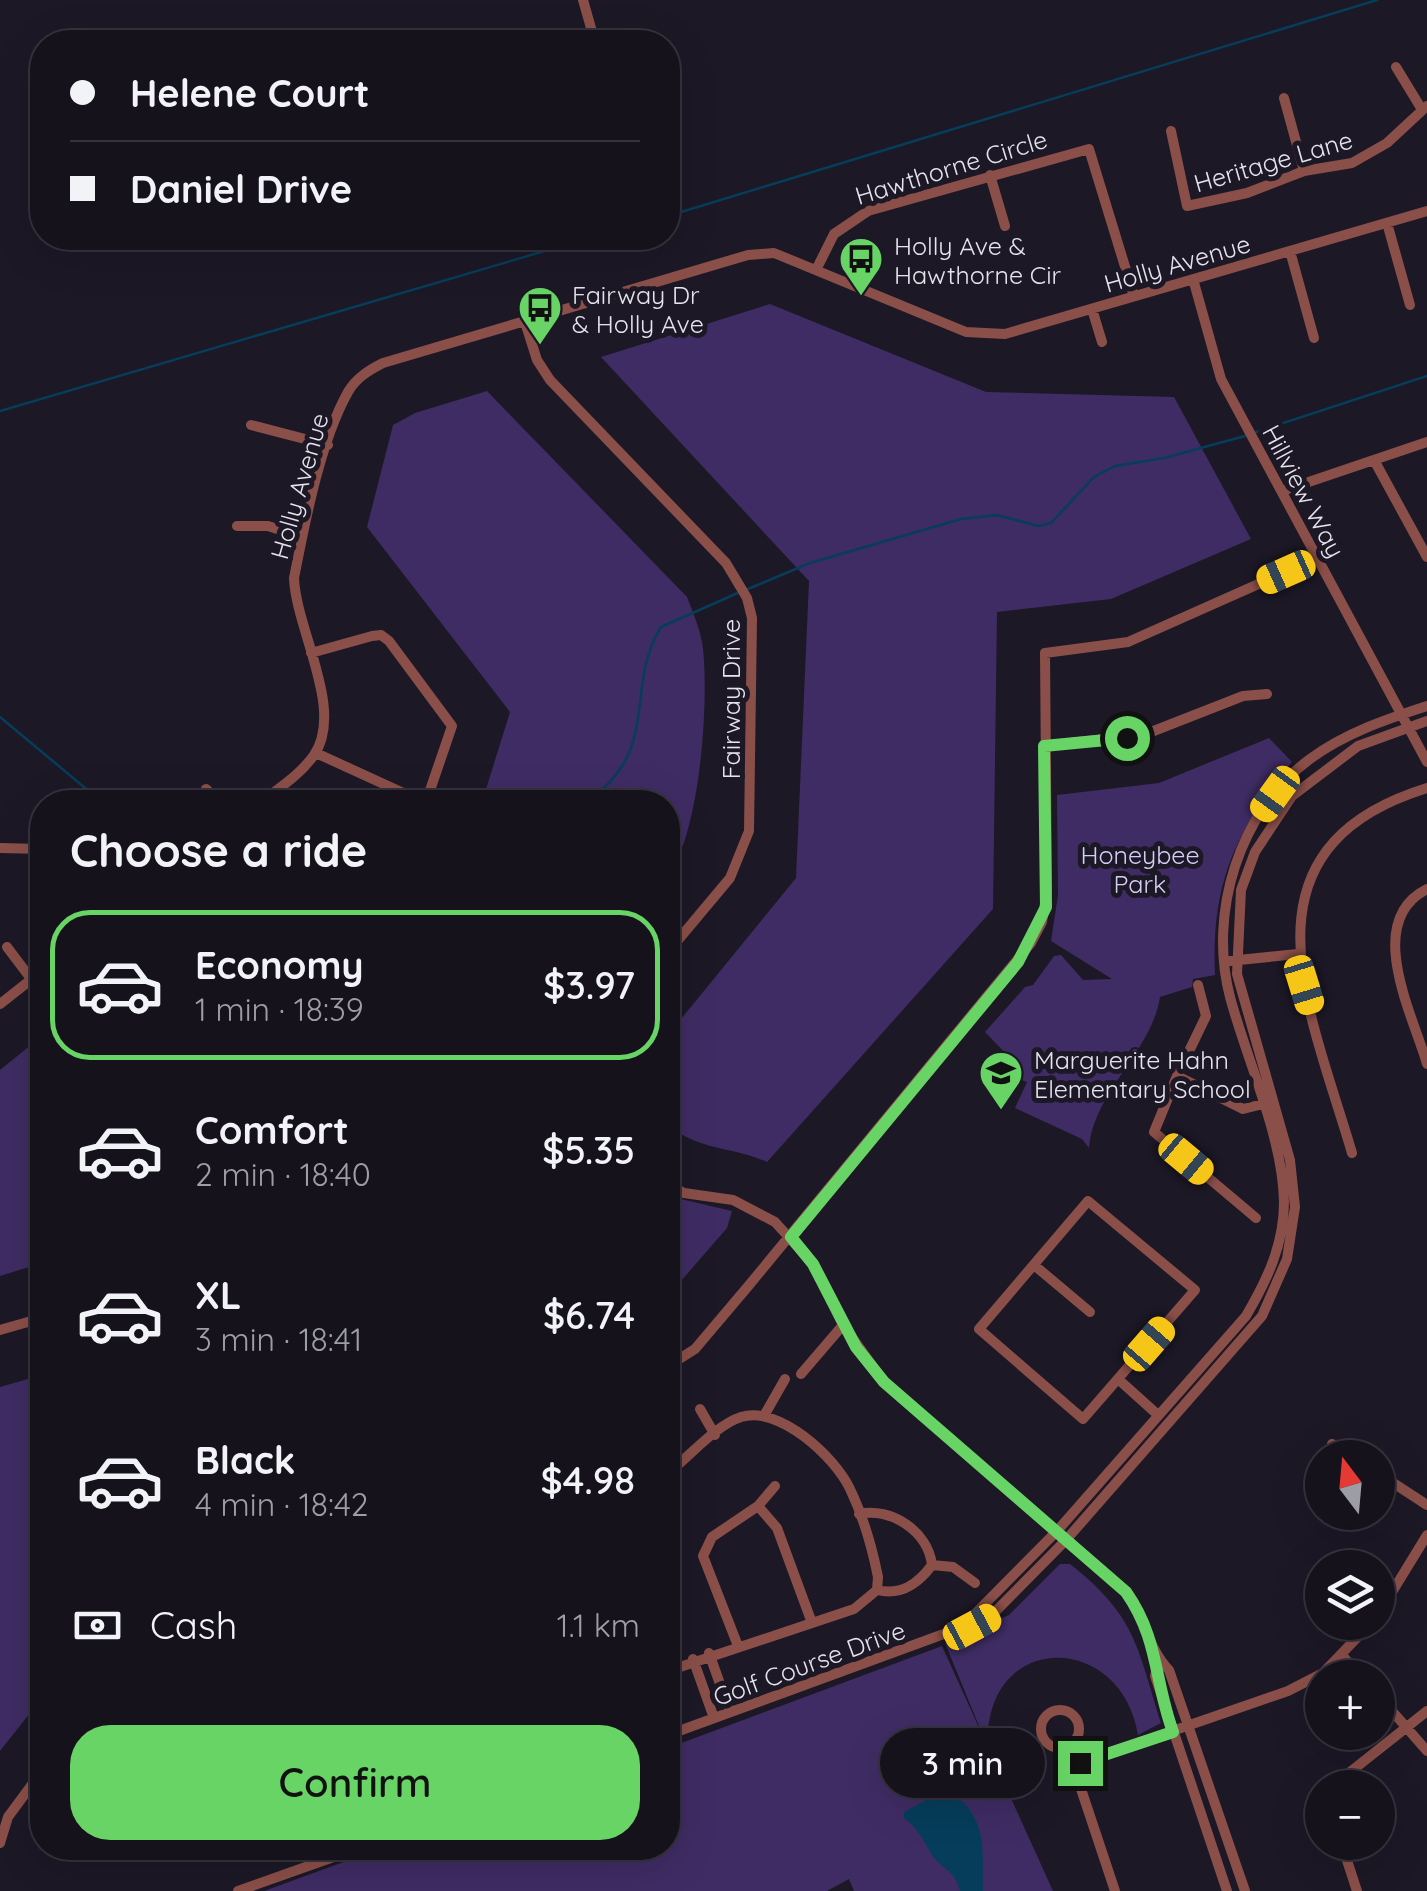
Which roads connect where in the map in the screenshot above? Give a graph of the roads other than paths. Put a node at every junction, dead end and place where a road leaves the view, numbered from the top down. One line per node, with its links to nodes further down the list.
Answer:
1 (584, 0): 2 (street)
2 (592, 30)
3 (1396, 67): 5 (street)
4 (1284, 98): 7 (street)
5 (1424, 107): 7 (street, Heritage Lane)
6 (1171, 131): 7 (street, Heritage Lane)
7 (1304, 170)
8 (990, 175): 11 (street); 13 (street, Hawthorne Circle); 15 (street, Hawthorne Circle)
9 (1427, 211): 10 (street, Holly Avenue)
10 (1387, 223): 12 (street, Holly Avenue); 16 (street)
11 (1005, 226)
12 (1290, 251): 14 (street, Holly Avenue); 19 (street)
13 (817, 268): 17 (street, Holly Avenue); 18 (street, Holly Avenue)
14 (1193, 279): 15 (street, Holly Avenue); 25 (street, Hillview Way)
15 (1134, 296): 17 (street, Holly Avenue)
16 (1410, 305)
17 (1092, 309): 20 (street)
18 (525, 322): 23 (street, Holly Avenue); 47 (street, Fairway Drive)
19 (1314, 338)
20 (1102, 342)
21 (251, 425): 23 (street)
22 (1427, 442): 24 (street)
23 (328, 445): 27 (street, Holly Avenue)
24 (1374, 460): 25 (street); 28 (street)
25 (1282, 491): 30 (street, Hillview Way)
26 (236, 526): 27 (street)
27 (302, 537): 31 (street, Holly Avenue)
28 (1423, 542): 29 (street)
29 (1427, 557)
30 (1317, 558): 34 (street, Hillview Way); 37 (street)
31 (310, 653): 38 (street, Holly Avenue); 43 (street)
32 (1267, 694): 37 (street)
33 (1427, 706): 34 (street, Golf Course Drive)
34 (1401, 714): 36 (street, Hillview Way); 50 (street, Golf Course Drive)
35 (1427, 721): 36 (street, Golf Course Drive)
36 (1408, 728): 39 (street, Hillview Way); 50 (street, Golf Course Drive)
37 (1044, 746): 61 (street)
38 (316, 752): 41 (street); 42 (street)
39 (1427, 762)
40 (1427, 788): 49 (street)
41 (274, 790)
42 (399, 790)
43 (429, 790)
44 (0, 848): 45 (street)
45 (30, 848)
46 (1427, 890): 55 (street)
47 (680, 938)
48 (7, 947): 51 (street)
49 (1298, 954): 50 (street); 58 (street)
50 (1230, 961): 57 (street, Golf Course Drive)
51 (30, 977)
52 (30, 982): 54 (street)
53 (1198, 985): 56 (street)
54 (0, 1004)
55 (1427, 1064)
56 (1177, 1076): 57 (street); 60 (street)
57 (1267, 1103): 73 (street, Golf Course Drive); 82 (street, Golf Course Drive)
58 (1352, 1153)
59 (680, 1190): 61 (street)
60 (1256, 1218)
61 (791, 1237): 65 (street); 67 (street)
62 (1034, 1265): 63 (street); 70 (street); 70 (street)
63 (1090, 1312)
64 (30, 1321): 66 (street)
65 (843, 1325): 68 (street); 82 (street)
66 (0, 1330)
67 (680, 1358)
68 (801, 1374)
69 (786, 1379): 72 (street)
70 (1118, 1380): 73 (street)
71 (700, 1409): 74 (street)
72 (764, 1414): 74 (street); 80 (street)
73 (1158, 1415): 82 (street, Golf Course Drive)
74 (715, 1435): 75 (street)
75 (680, 1463)
76 (1395, 1484): 78 (street)
77 (775, 1486): 79 (street)
78 (1427, 1505)
79 (758, 1506): 87 (street); 89 (street)
80 (859, 1514): 83 (street); 86 (street)
81 (1427, 1534): 85 (street)
82 (1061, 1536): 96 (street, Golf Course Drive); 100 (street)
83 (932, 1565): 84 (street); 86 (street)
84 (974, 1583)
85 (1395, 1587)
86 (877, 1590): 87 (street)
87 (812, 1623): 89 (street)
88 (1356, 1640): 91 (street)
89 (738, 1646): 90 (street)
90 (709, 1653): 92 (street); 96 (street)
91 (1342, 1656): 93 (street); 100 (street)
92 (693, 1660): 94 (street); 98 (street)
93 (1346, 1660)
94 (680, 1666)
95 (1427, 1711): 99 (street)
96 (730, 1712): 98 (street, Golf Course Drive)
97 (1395, 1713): 99 (street)
98 (714, 1718): 101 (street, Golf Course Drive)
99 (1406, 1726): 103 (street); 105 (street)
100 (1181, 1729): 104 (street); 112 (street); 113 (street)
101 (680, 1731)
102 (1071, 1744): 104 (street)
103 (1427, 1751)
104 (1080, 1763): 111 (street)
105 (1352, 1770)
106 (30, 1788): 107 (street)
107 (0, 1843)
108 (325, 1860): 110 (street)
109 (1347, 1860): 114 (street)
110 (238, 1891)
111 (1115, 1891)
112 (1227, 1891)
113 (1245, 1891)
114 (1357, 1891)

